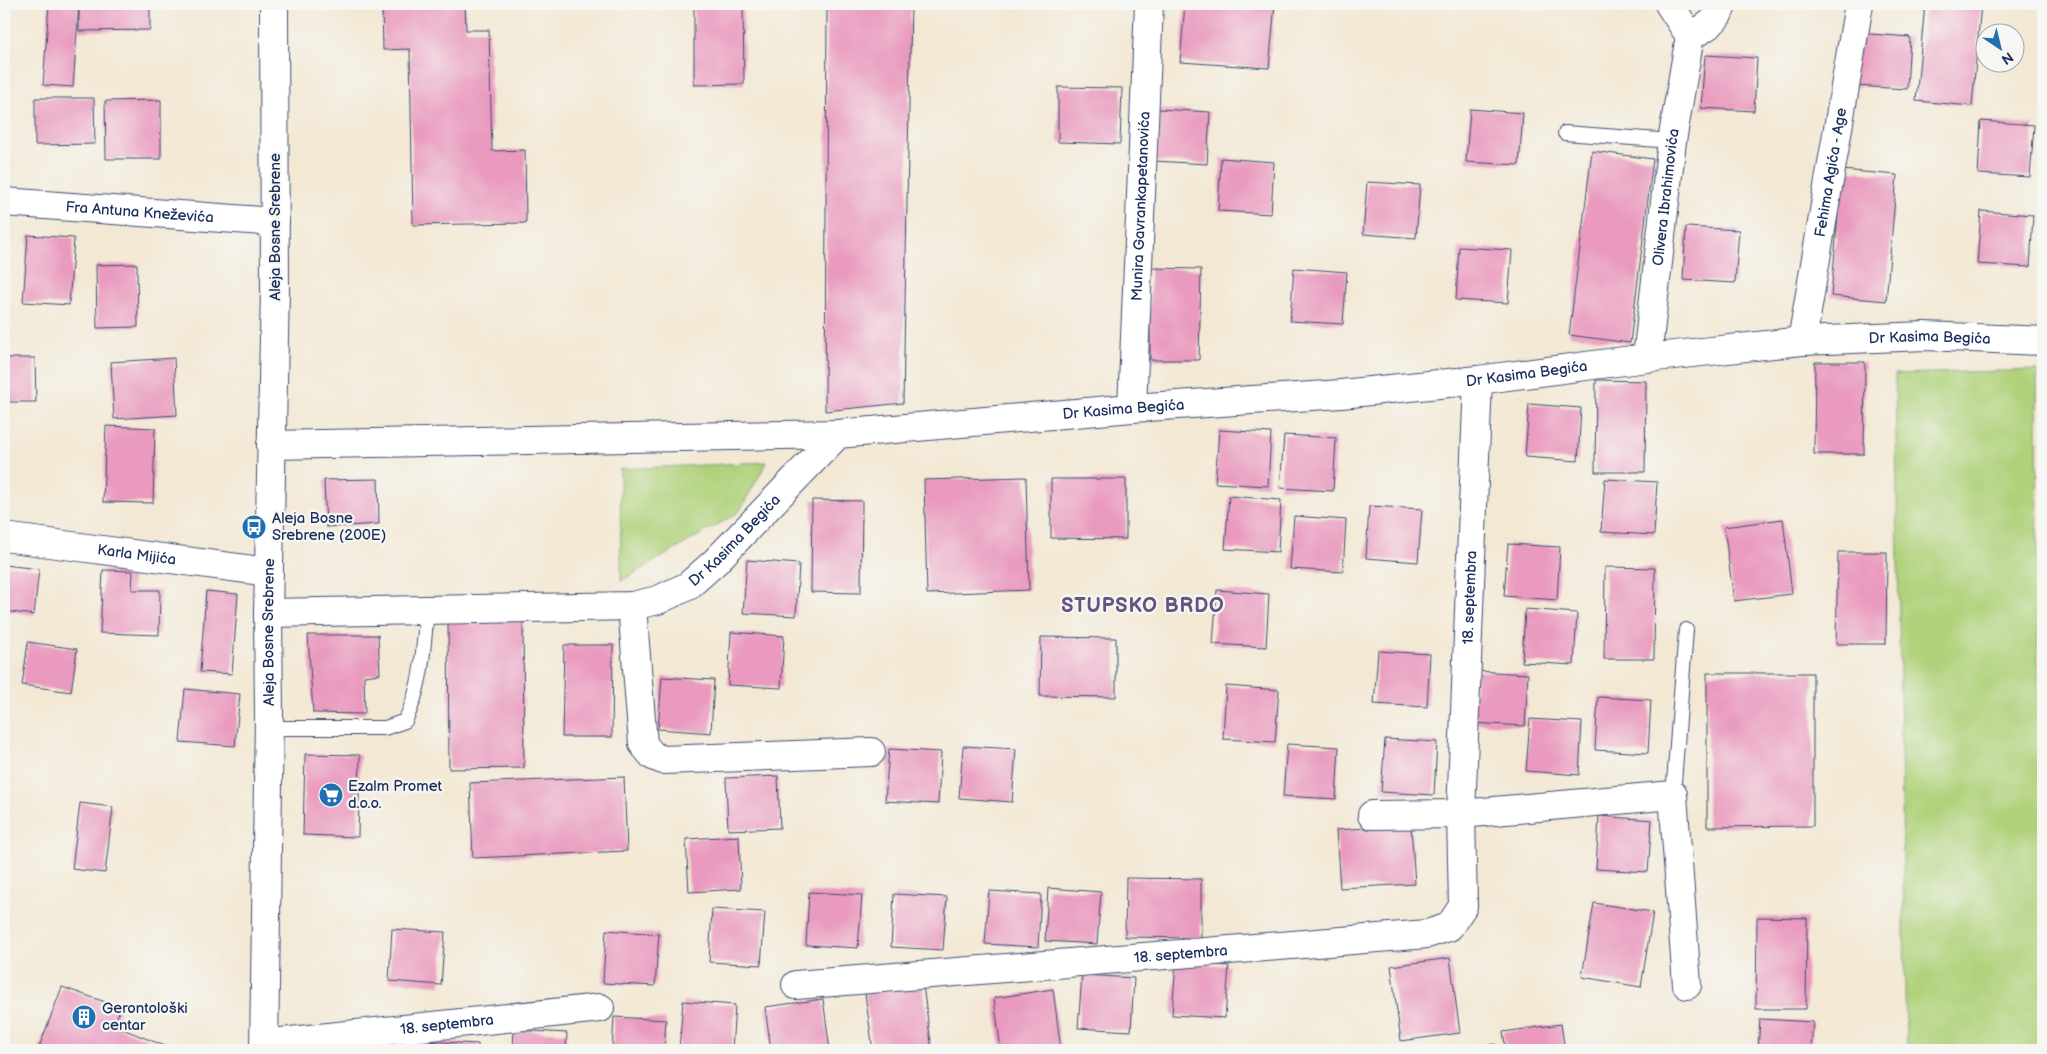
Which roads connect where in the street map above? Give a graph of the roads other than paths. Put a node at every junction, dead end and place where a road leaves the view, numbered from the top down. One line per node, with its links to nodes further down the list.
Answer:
1 (274, 4): 10 (street, Aleja Bosne Srebrene)
2 (1149, 4): 15 (street, Munira Gavrankapetanovića)
3 (1669, 4): 6 (street)
4 (1722, 4): 6 (street)
5 (1859, 4): 11 (street, Fehima Agića - Age)
6 (1690, 36): 8 (street, Olivera Ibrahimovića)
7 (1565, 133): 8 (lane)
8 (1672, 140): 13 (street, Olivera Ibrahimovića)
9 (4, 202): 10 (street, Fra Antuna Kneževića)
10 (275, 222): 17 (street, Aleja Bosne Srebrene)
11 (1802, 341): 12 (street, Dr Kasima Begića); 13 (street, Dr Kasima Begića)
12 (2043, 341)
13 (1647, 358): 14 (street, Dr Kasima Begića)
14 (1478, 380): 15 (street, Dr Kasima Begića); 27 (street, 18. septembra)
15 (1132, 408): 16 (street, Dr Kasima Begića)
16 (838, 434): 17 (street); 20 (street, Dr Kasima Begića)
17 (271, 445): 19 (street, Aleja Bosne Srebrene)
18 (4, 537): 19 (street, Karla Mijića)
19 (269, 572): 22 (street, Aleja Bosne Srebrene)
20 (632, 606): 21 (street, Dr Kasima Begića); 25 (street)
21 (427, 609): 22 (street, Dr Kasima Begića); 24 (lane)
22 (268, 612): 24 (street, Aleja Bosne Srebrene)
23 (1686, 630): 26 (lane)
24 (269, 728): 32 (street, Aleja Bosne Srebrene)
25 (871, 752)
26 (1673, 795): 27 (street); 29 (street)
27 (1461, 814): 28 (street); 30 (street, 18. septembra)
28 (1372, 815)
29 (1687, 985)
30 (796, 986)
31 (600, 1008): 33 (street, 18. septembra)
32 (264, 1050)
33 (268, 1050)

